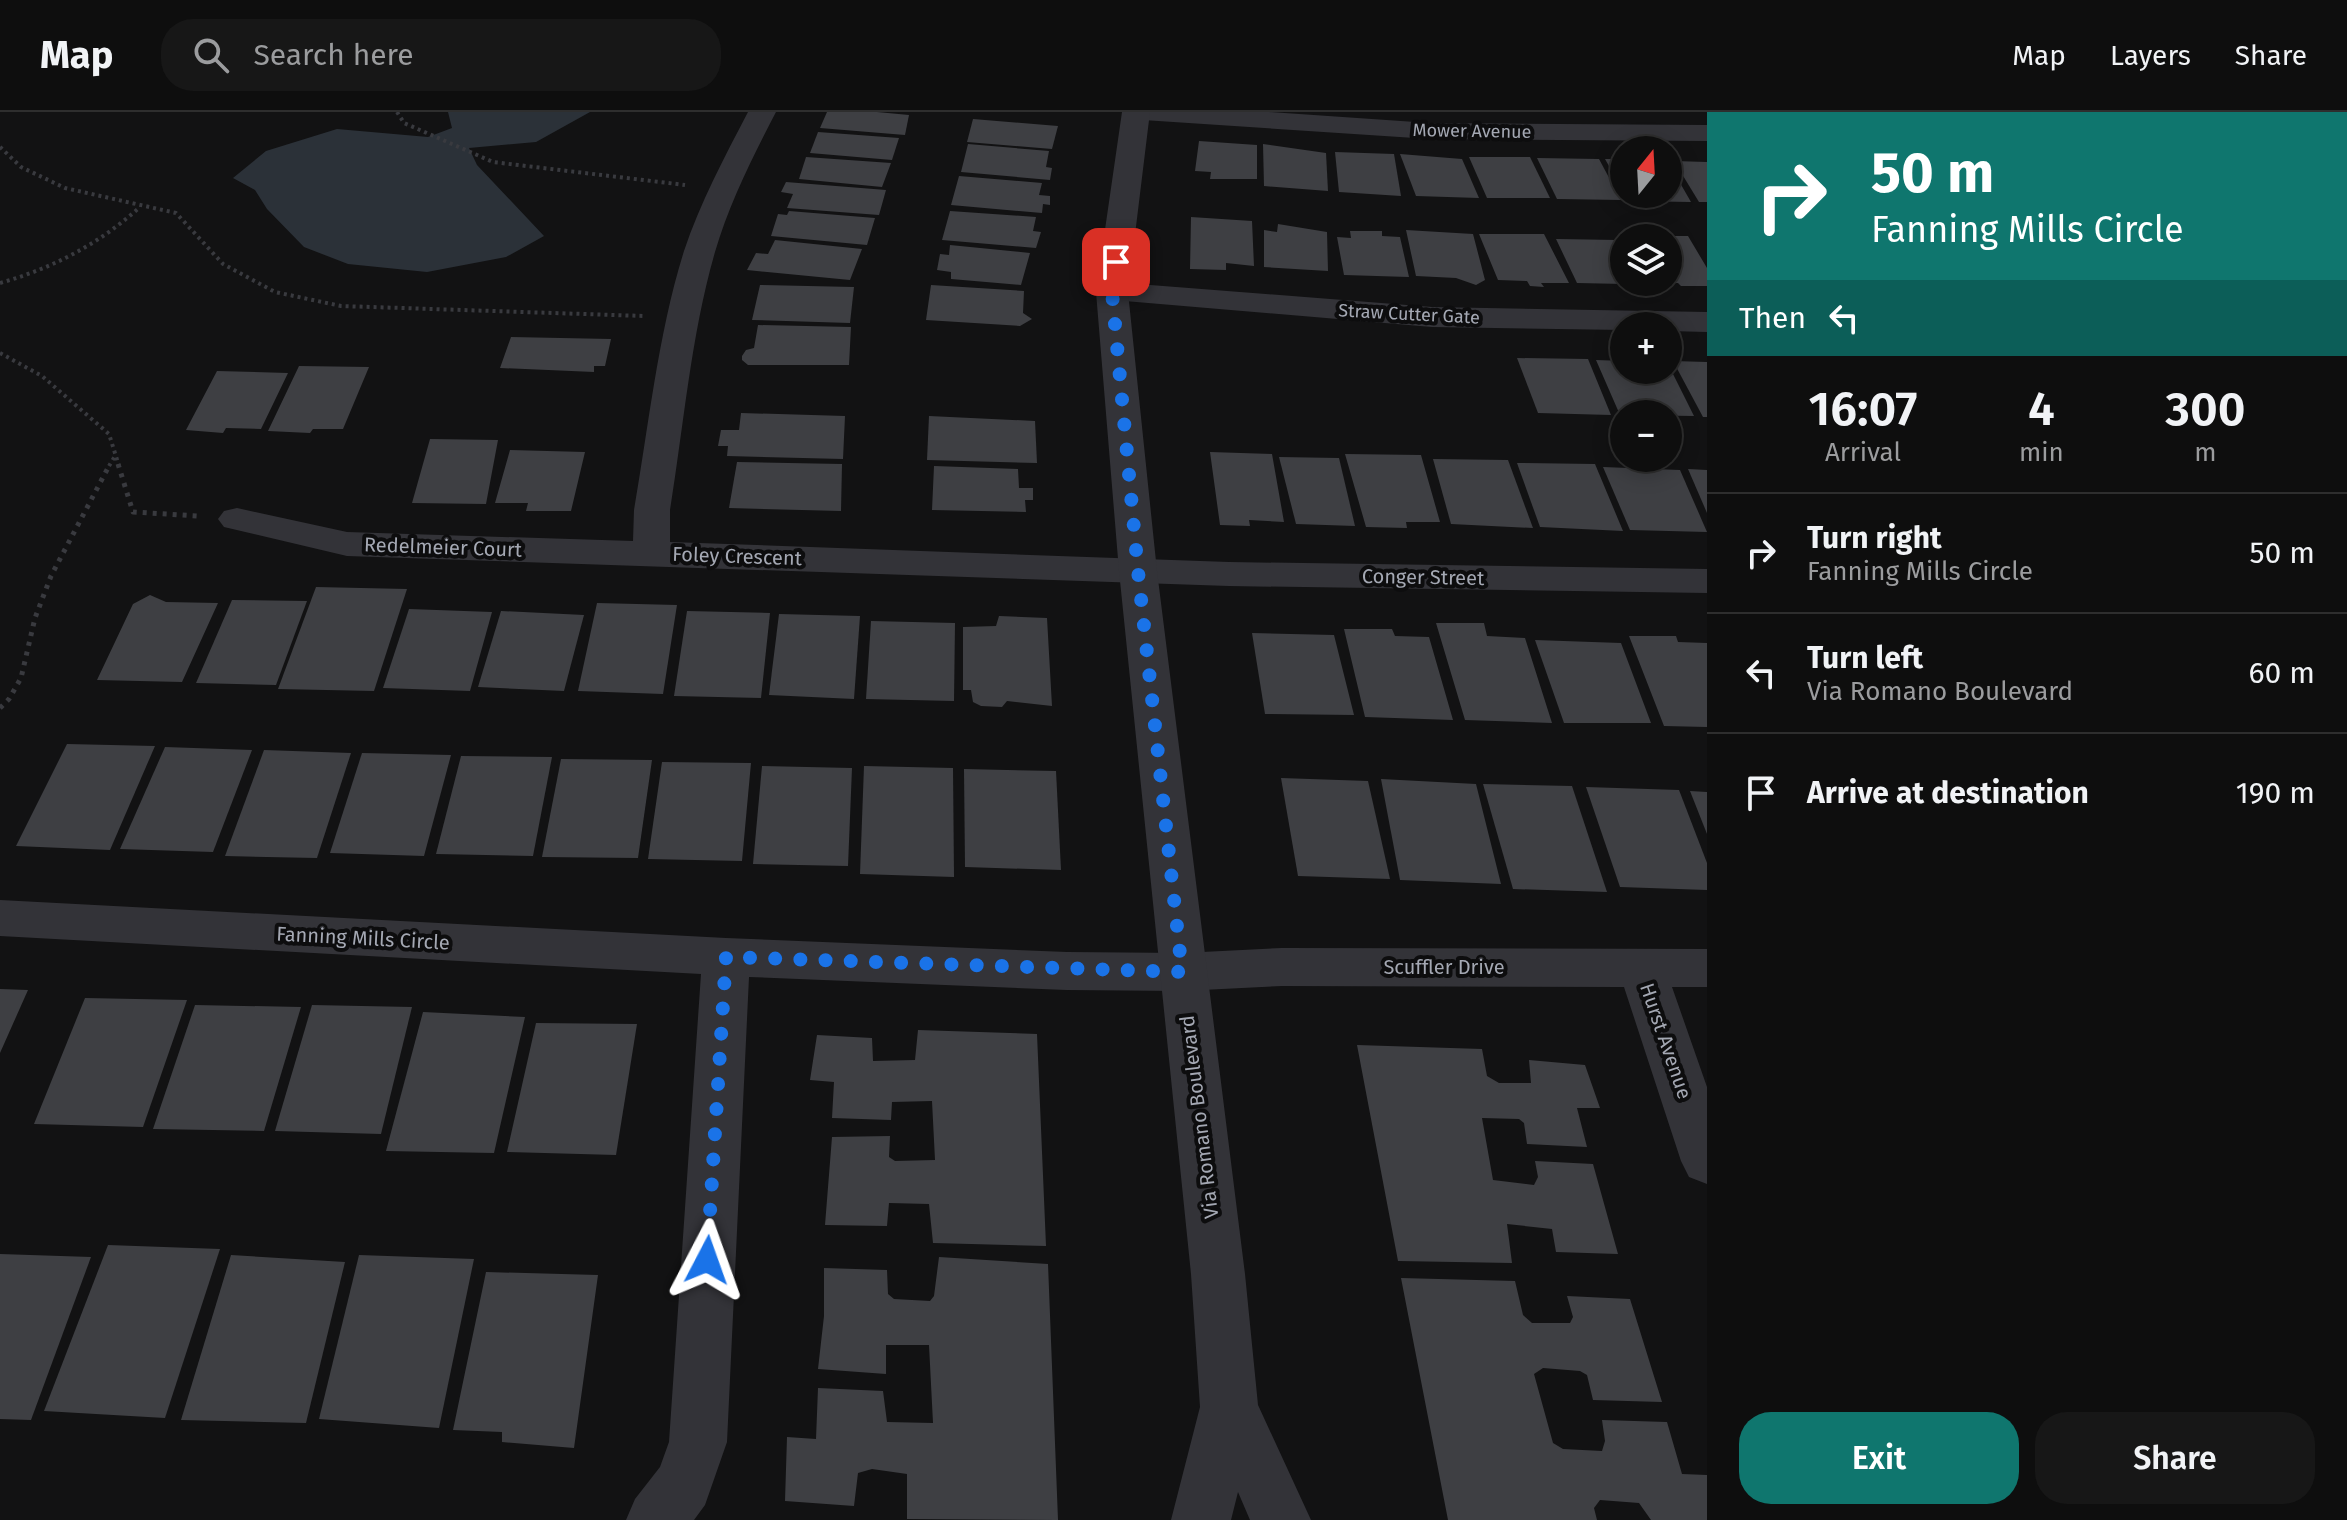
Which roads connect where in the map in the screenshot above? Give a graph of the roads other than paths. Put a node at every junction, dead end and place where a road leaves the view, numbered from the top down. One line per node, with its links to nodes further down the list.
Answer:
1 (762, 112): 8 (street, Foley Crescent)
2 (1136, 112): 5 (street, Via Romano Boulevard)
3 (1143, 112): 4 (street, Mower Avenue)
4 (1707, 133)
5 (1112, 292): 6 (street, Straw Cutter Gate); 9 (street, Via Romano Boulevard)
6 (1707, 322)
7 (237, 519): 8 (street, Redelmeier Court)
8 (651, 553): 9 (street, Foley Crescent)
9 (1138, 571): 10 (street, Conger Street); 15 (street, Via Romano Boulevard)
10 (1707, 581)
11 (0, 918): 12 (street, Fanning Mills Circle)
12 (726, 957): 15 (street, Fanning Mills Circle); 18 (street)
13 (1641, 967): 14 (street, Scuffler Drive); 15 (street, Scuffler Drive); 16 (street, Hurst Avenue)
14 (1707, 968)
15 (1182, 972): 17 (street, Via Romano Boulevard)
16 (1707, 1161)
17 (1229, 1407): 19 (street, Via Romano Boulevard); 20 (street, Via Romano Boulevard)
18 (656, 1520)
19 (1201, 1520)
20 (1281, 1520)

